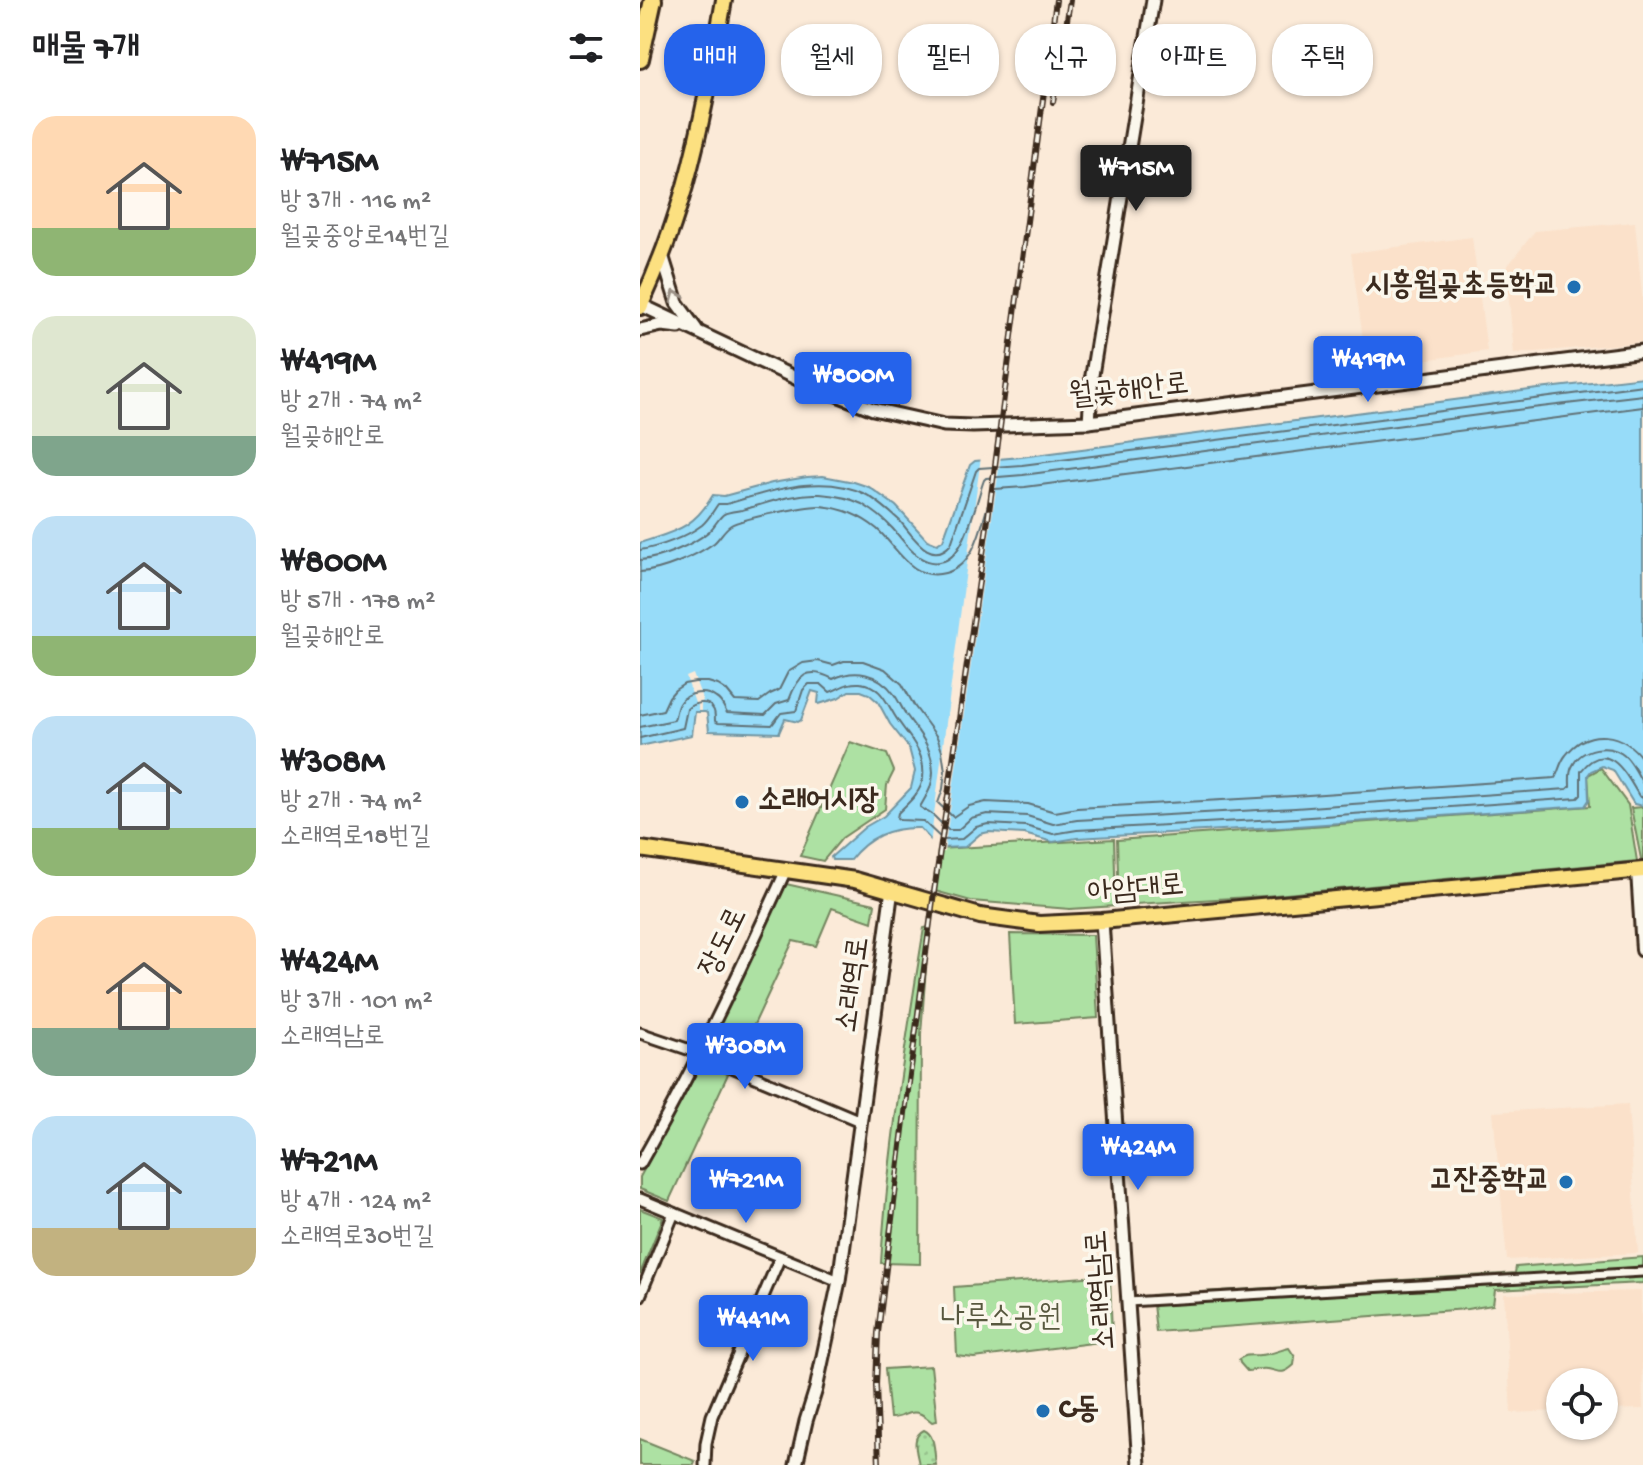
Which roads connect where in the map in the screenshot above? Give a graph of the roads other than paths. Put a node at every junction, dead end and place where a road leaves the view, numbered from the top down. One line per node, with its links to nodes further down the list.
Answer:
1 (653, 0): 4 (highway)
2 (724, 0): 5 (main road)
3 (1153, 0): 10 (street)
4 (640, 59)
5 (662, 255): 6 (main road); 8 (street, one-way to 5)
6 (640, 306): 8 (street, 월곶해안로)
7 (640, 330): 8 (street)
8 (695, 331): 10 (street, 월곶해안로)
9 (1643, 351): 10 (street, 월곶해안로)
10 (1089, 422)
11 (640, 849): 12 (main road, 아암대로)
12 (786, 870): 14 (main road, 아암대로); 18 (street, 장도로)
13 (1640, 870): 15 (main road, 아암대로); 16 (main road)
14 (892, 889): 15 (main road, 아암대로); 19 (street, 소래역로)
15 (1102, 921): 27 (street, 소래역남로)
16 (1643, 950)
17 (640, 1033): 18 (street)
18 (699, 1053): 19 (street); 20 (street, 장도로)
19 (860, 1121): 25 (street, 소래역로)
20 (640, 1164)
21 (640, 1199): 22 (street)
22 (674, 1213): 23 (street); 26 (street)
23 (780, 1257): 25 (street); 28 (street)
24 (1643, 1272): 27 (street)
25 (839, 1281): 29 (street, 소래역로)
26 (640, 1296)
27 (1128, 1302): 30 (street, 소래역남로)
28 (705, 1465)
29 (796, 1465)
30 (1139, 1465)

